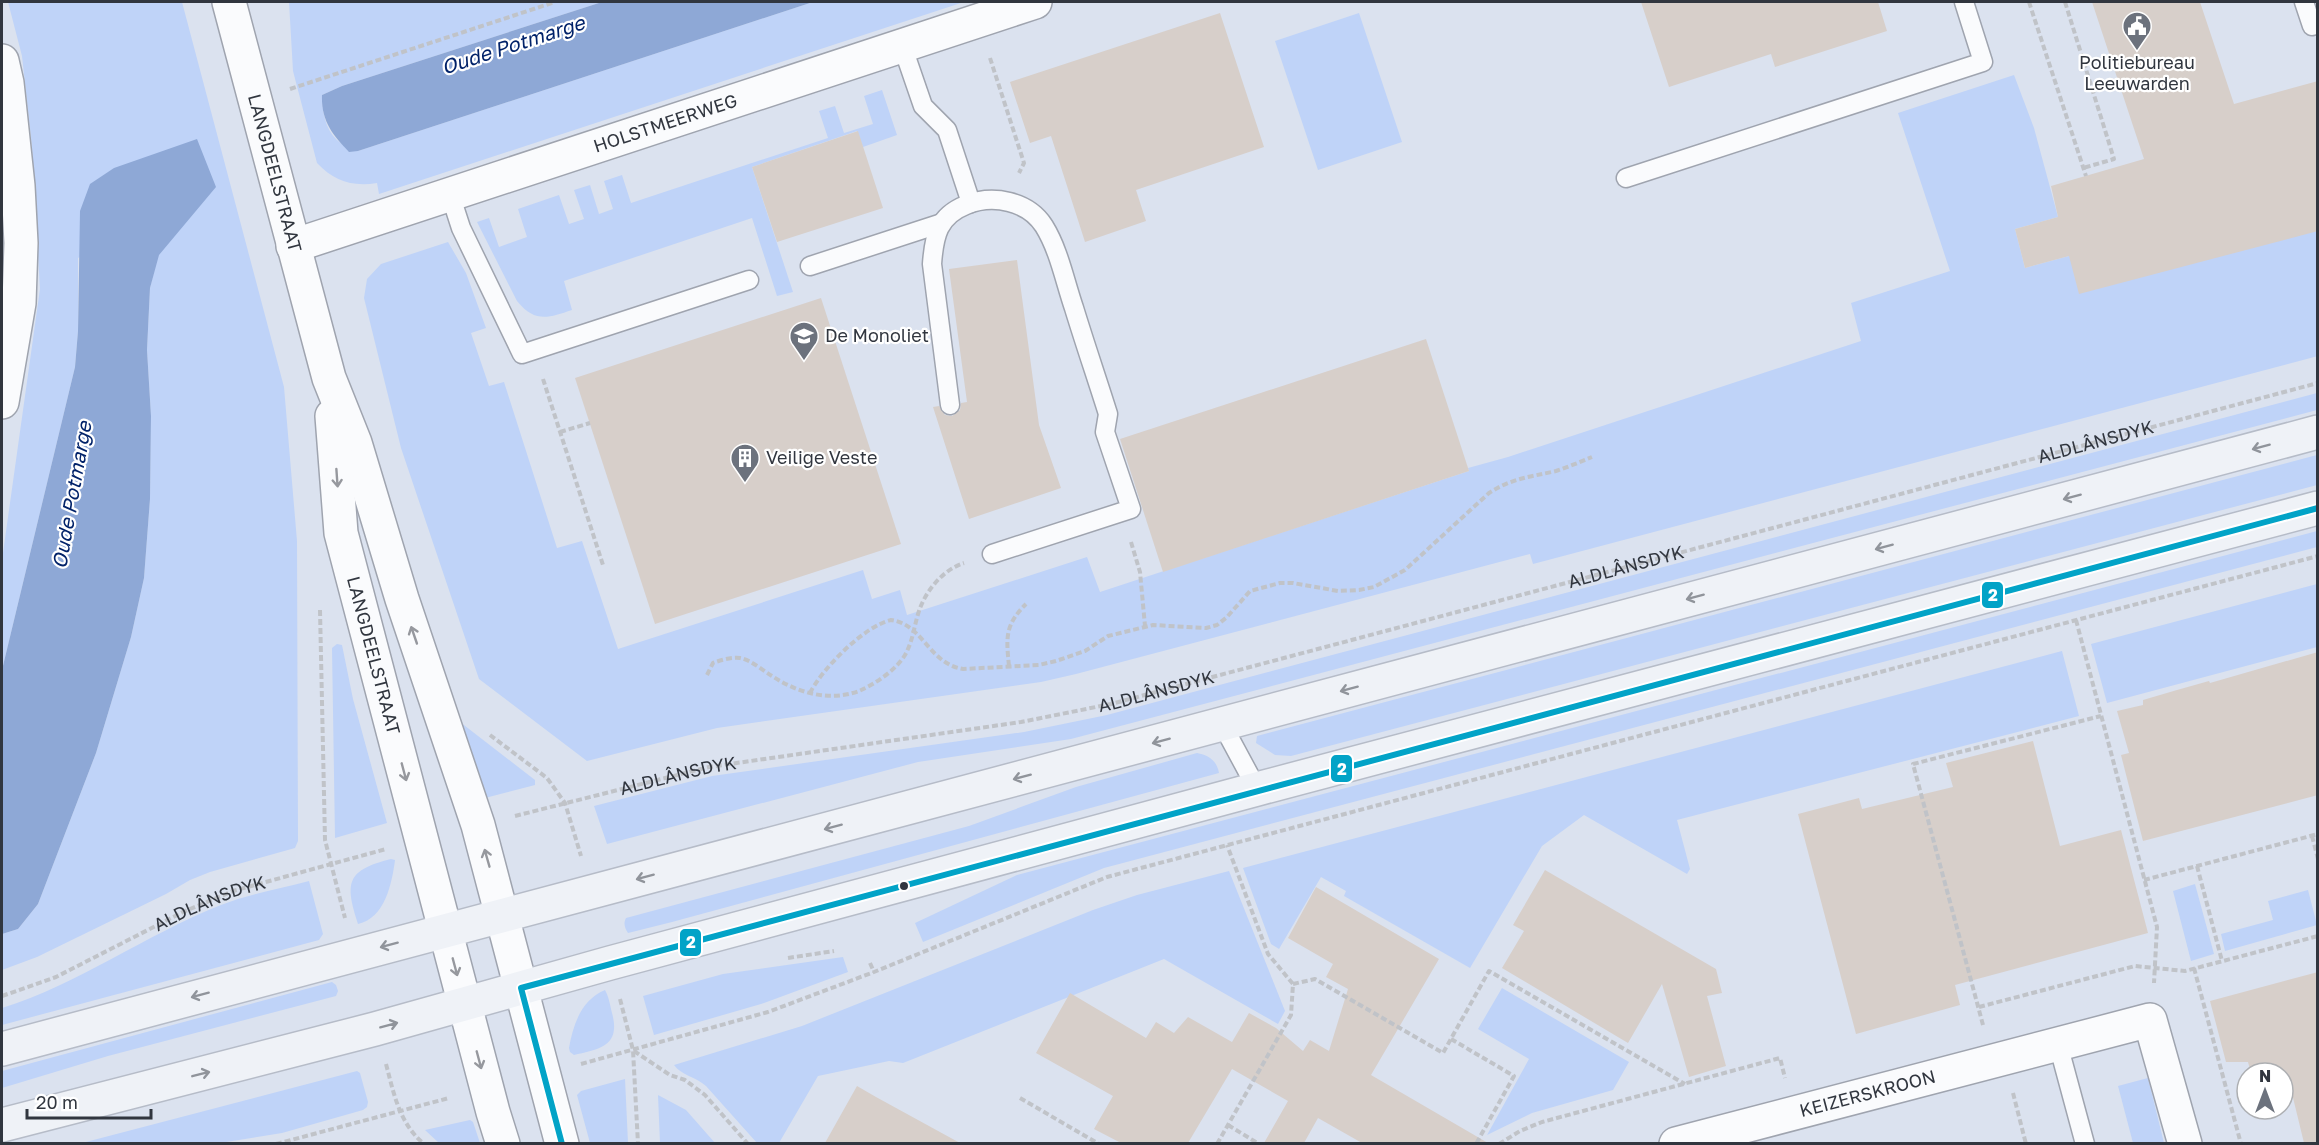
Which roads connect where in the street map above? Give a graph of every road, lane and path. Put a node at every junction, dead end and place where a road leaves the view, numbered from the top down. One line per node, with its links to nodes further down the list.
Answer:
1 (230, 2): 12 (street, LANGDEELSTRAAT)
2 (555, 2): 12 (path)
3 (1035, 2): 9 (street, HOLSTMEERWEG)
4 (1964, 2): 15 (lane)
5 (2029, 2): 13 (path)
6 (2065, 2): 13 (path)
7 (2304, 2): 8 (lane)
8 (2318, 24)
9 (902, 45): 16 (street, HOLSTMEERWEG); 18 (lane)
10 (988, 55): 17 (path)
11 (2, 61): 26 (street)
12 (256, 100): 20 (street, LANGDEELSTRAAT)
13 (2083, 168): 14 (path)
14 (2086, 176)
15 (1626, 178)
16 (450, 194): 20 (street, HOLSTMEERWEG); 23 (lane)
17 (1006, 201): 18 (lane); 33 (lane)
18 (971, 203): 19 (lane)
19 (942, 223): 21 (lane); 27 (lane)
20 (293, 246): 24 (street, LANGDEELSTRAAT)
21 (810, 266)
22 (749, 280): 23 (lane)
23 (534, 350): 29 (path)
24 (329, 378): 50 (street, LANGDEELSTRAAT, one-way to 24); 53 (street, LANGDEELSTRAAT, one-way to 53)
25 (2318, 383): 49 (path, ALDLÂNSDYK)
26 (2, 402)
27 (950, 405)
28 (590, 423): 29 (path)
29 (560, 432): 36 (path)
30 (2318, 432): 46 (main road, one-way to 46)
31 (1592, 457): 40 (path)
32 (2318, 508): 48 (main road)
33 (1122, 513): 34 (lane); 40 (path)
34 (992, 554): 41 (path)
35 (2318, 556): 39 (path)
36 (603, 565)
37 (320, 604): 56 (path)
38 (1026, 604): 42 (path)
39 (2076, 620): 45 (path); 54 (path)
40 (1145, 626): 42 (path)
41 (914, 631): 42 (path); 44 (path); 44 (path)
42 (1009, 666)
43 (707, 675): 44 (path)
44 (810, 693)
45 (2101, 716): 58 (path); 71 (path)
46 (1222, 724): 48 (lane); 59 (main road, one-way to 59)
47 (481, 729): 49 (path)
48 (1257, 789): 68 (main road)
49 (565, 803): 50 (path, ALDLÂNSDYK)
50 (477, 825): 59 (street, LANGDEELSTRAAT, one-way to 50)
51 (2318, 834): 52 (path)
52 (2312, 836): 55 (path); 57 (path)
53 (422, 840): 56 (path, ALDLÂNSDYK); 60 (street, LANGDEELSTRAAT)
54 (1227, 845): 66 (path); 67 (path)
55 (2318, 859)
56 (332, 864): 69 (path, ALDLÂNSDYK)
57 (2197, 866): 58 (path); 62 (path)
58 (2144, 880): 64 (path)
59 (502, 914): 60 (main road); 68 (street, LANGDEELSTRAAT)
60 (445, 930): 70 (street, LANGDEELSTRAAT, one-way to 70); 75 (main road, one-way to 75)
61 (2318, 936): 62 (path)
62 (2222, 961): 65 (path)
63 (870, 963): 66 (path)
64 (2155, 968): 65 (path); 71 (path); 72 (path)
65 (2194, 968): 99 (path)
66 (874, 972): 76 (path)
67 (1293, 984): 73 (path); 82 (path)
68 (521, 988): 70 (main road); 87 (street, LANGDEELSTRAAT)
69 (2, 996)
70 (465, 1004): 81 (main road, one-way to 70); 86 (street, LANGDEELSTRAAT, one-way to 86)
71 (1978, 1007): 77 (path)
72 (2150, 1020): 74 (street, KEIZERSKROON); 98 (street)
73 (1451, 1039): 78 (path); 93 (path)
74 (2058, 1044): 77 (street, KEIZERSKROON); 97 (lane)
75 (2, 1049)
76 (633, 1050): 88 (path); 89 (path)
77 (1998, 1059): 80 (street, KEIZERSKROON); 96 (path)
78 (1685, 1084): 80 (path); 94 (path)
79 (1020, 1098): 90 (path)
80 (1794, 1113): 95 (street, KEIZERSKROON)
81 (2, 1125)
82 (1228, 1125): 91 (path); 92 (path)
83 (276, 1143): 84 (path)
84 (282, 1143): 85 (path)
85 (424, 1143)
86 (503, 1143)
87 (562, 1143)
88 (638, 1143)
89 (748, 1143)
90 (1099, 1143)
91 (1217, 1143)
92 (1259, 1143)
93 (1476, 1143)
94 (1499, 1143)
95 (1676, 1143)
96 (2026, 1143)
97 (2085, 1143)
98 (2185, 1143)
99 (2241, 1143)

